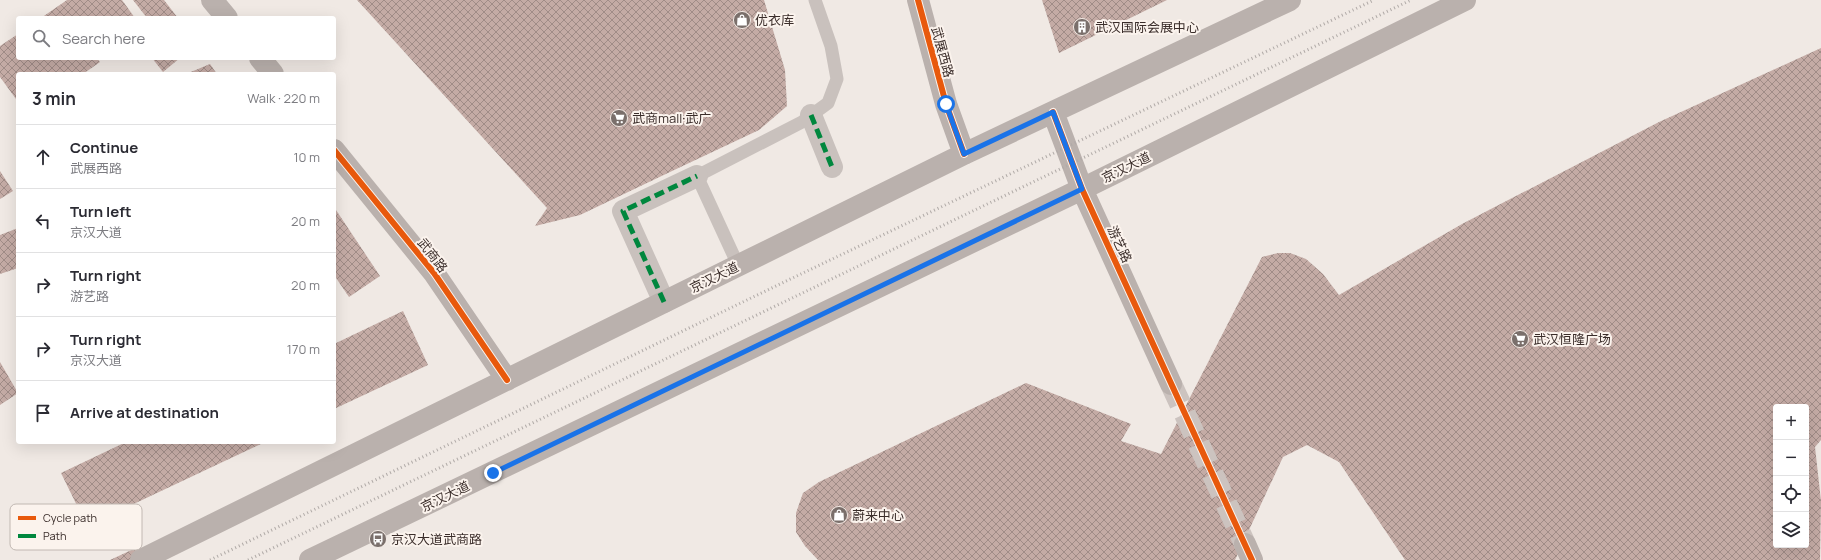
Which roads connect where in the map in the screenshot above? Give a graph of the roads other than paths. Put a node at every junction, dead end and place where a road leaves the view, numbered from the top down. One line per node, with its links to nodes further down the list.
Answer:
1 (212, 0): 6 (main road)
2 (815, 0): 10 (lane)
3 (918, 0): 12 (main road, 武展西路)
4 (1290, 0): 9 (main road, 京汉大道)
5 (1465, 0): 15 (main road, 京汉大道)
6 (225, 16)
7 (262, 60): 8 (main road)
8 (270, 72)
9 (1053, 112): 12 (main road, 京汉大道); 15 (main road, 游艺路)
10 (811, 115): 13 (street); 14 (lane)
11 (336, 152): 18 (main road, 武商路)
12 (964, 154): 16 (main road, 京汉大道)
13 (832, 167)
14 (697, 176): 16 (lane); 17 (street)
15 (1082, 189): 19 (main road, 游艺路); 21 (main road, 京汉大道)
16 (738, 266): 17 (main road, 京汉大道)
17 (664, 302): 18 (main road, 京汉大道)
18 (507, 380): 20 (main road, 京汉大道)
19 (1171, 384)
20 (141, 560)
21 (310, 560)

